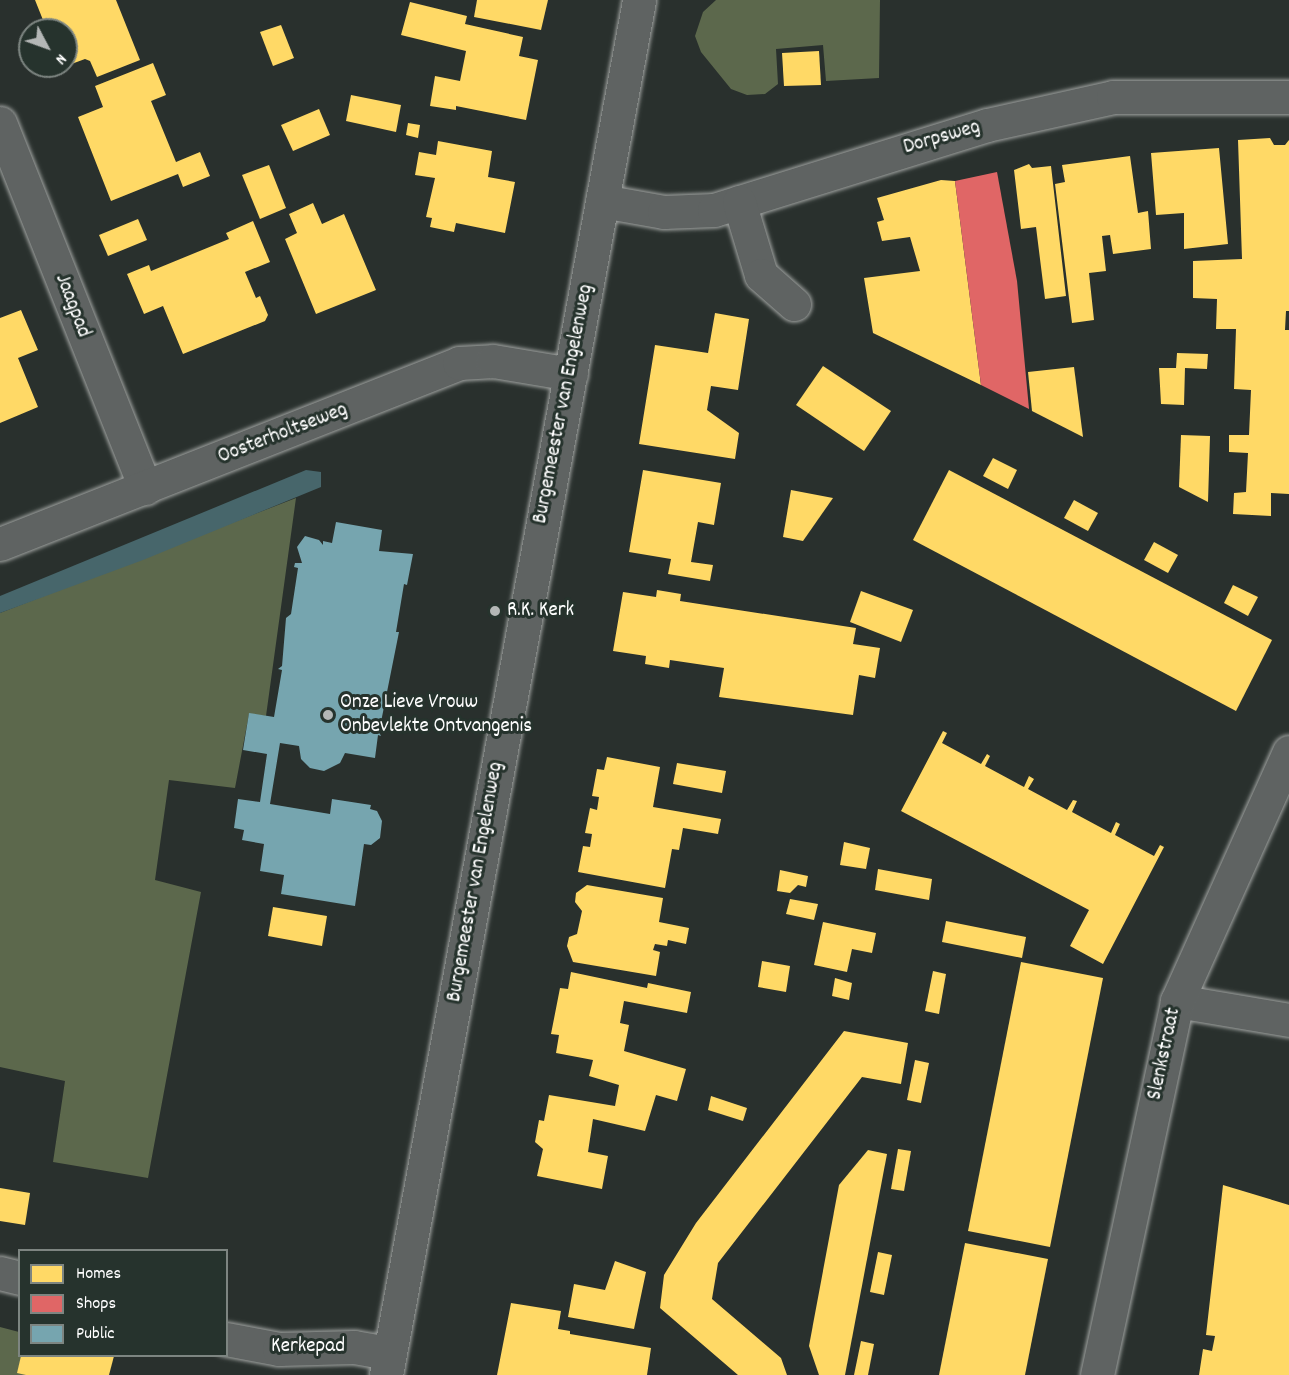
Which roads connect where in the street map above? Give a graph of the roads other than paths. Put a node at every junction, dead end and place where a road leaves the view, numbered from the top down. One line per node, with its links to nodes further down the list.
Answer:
1 (639, 0): 4 (street, Burgemeester van Engelenweg)
2 (1289, 97): 5 (street, Dorpsweg)
3 (0, 123): 8 (street, Jaagpad)
4 (602, 201): 5 (street, Dorpsweg); 7 (street, Burgemeester van Engelenweg)
5 (739, 202): 6 (street)
6 (794, 304)
7 (571, 374): 8 (street, Oosterholtseweg); 16 (street, Burgemeester van Engelenweg)
8 (145, 488): 9 (street, Oosterholtseweg)
9 (0, 544)
10 (1289, 752): 11 (street, Slenkstraat)
11 (1177, 1001): 12 (street); 17 (street, Slenkstraat)
12 (1289, 1020)
13 (0, 1273): 14 (street)
14 (18, 1278)
15 (228, 1339): 16 (street, Kerkepad)
16 (388, 1364)
17 (1097, 1375)

